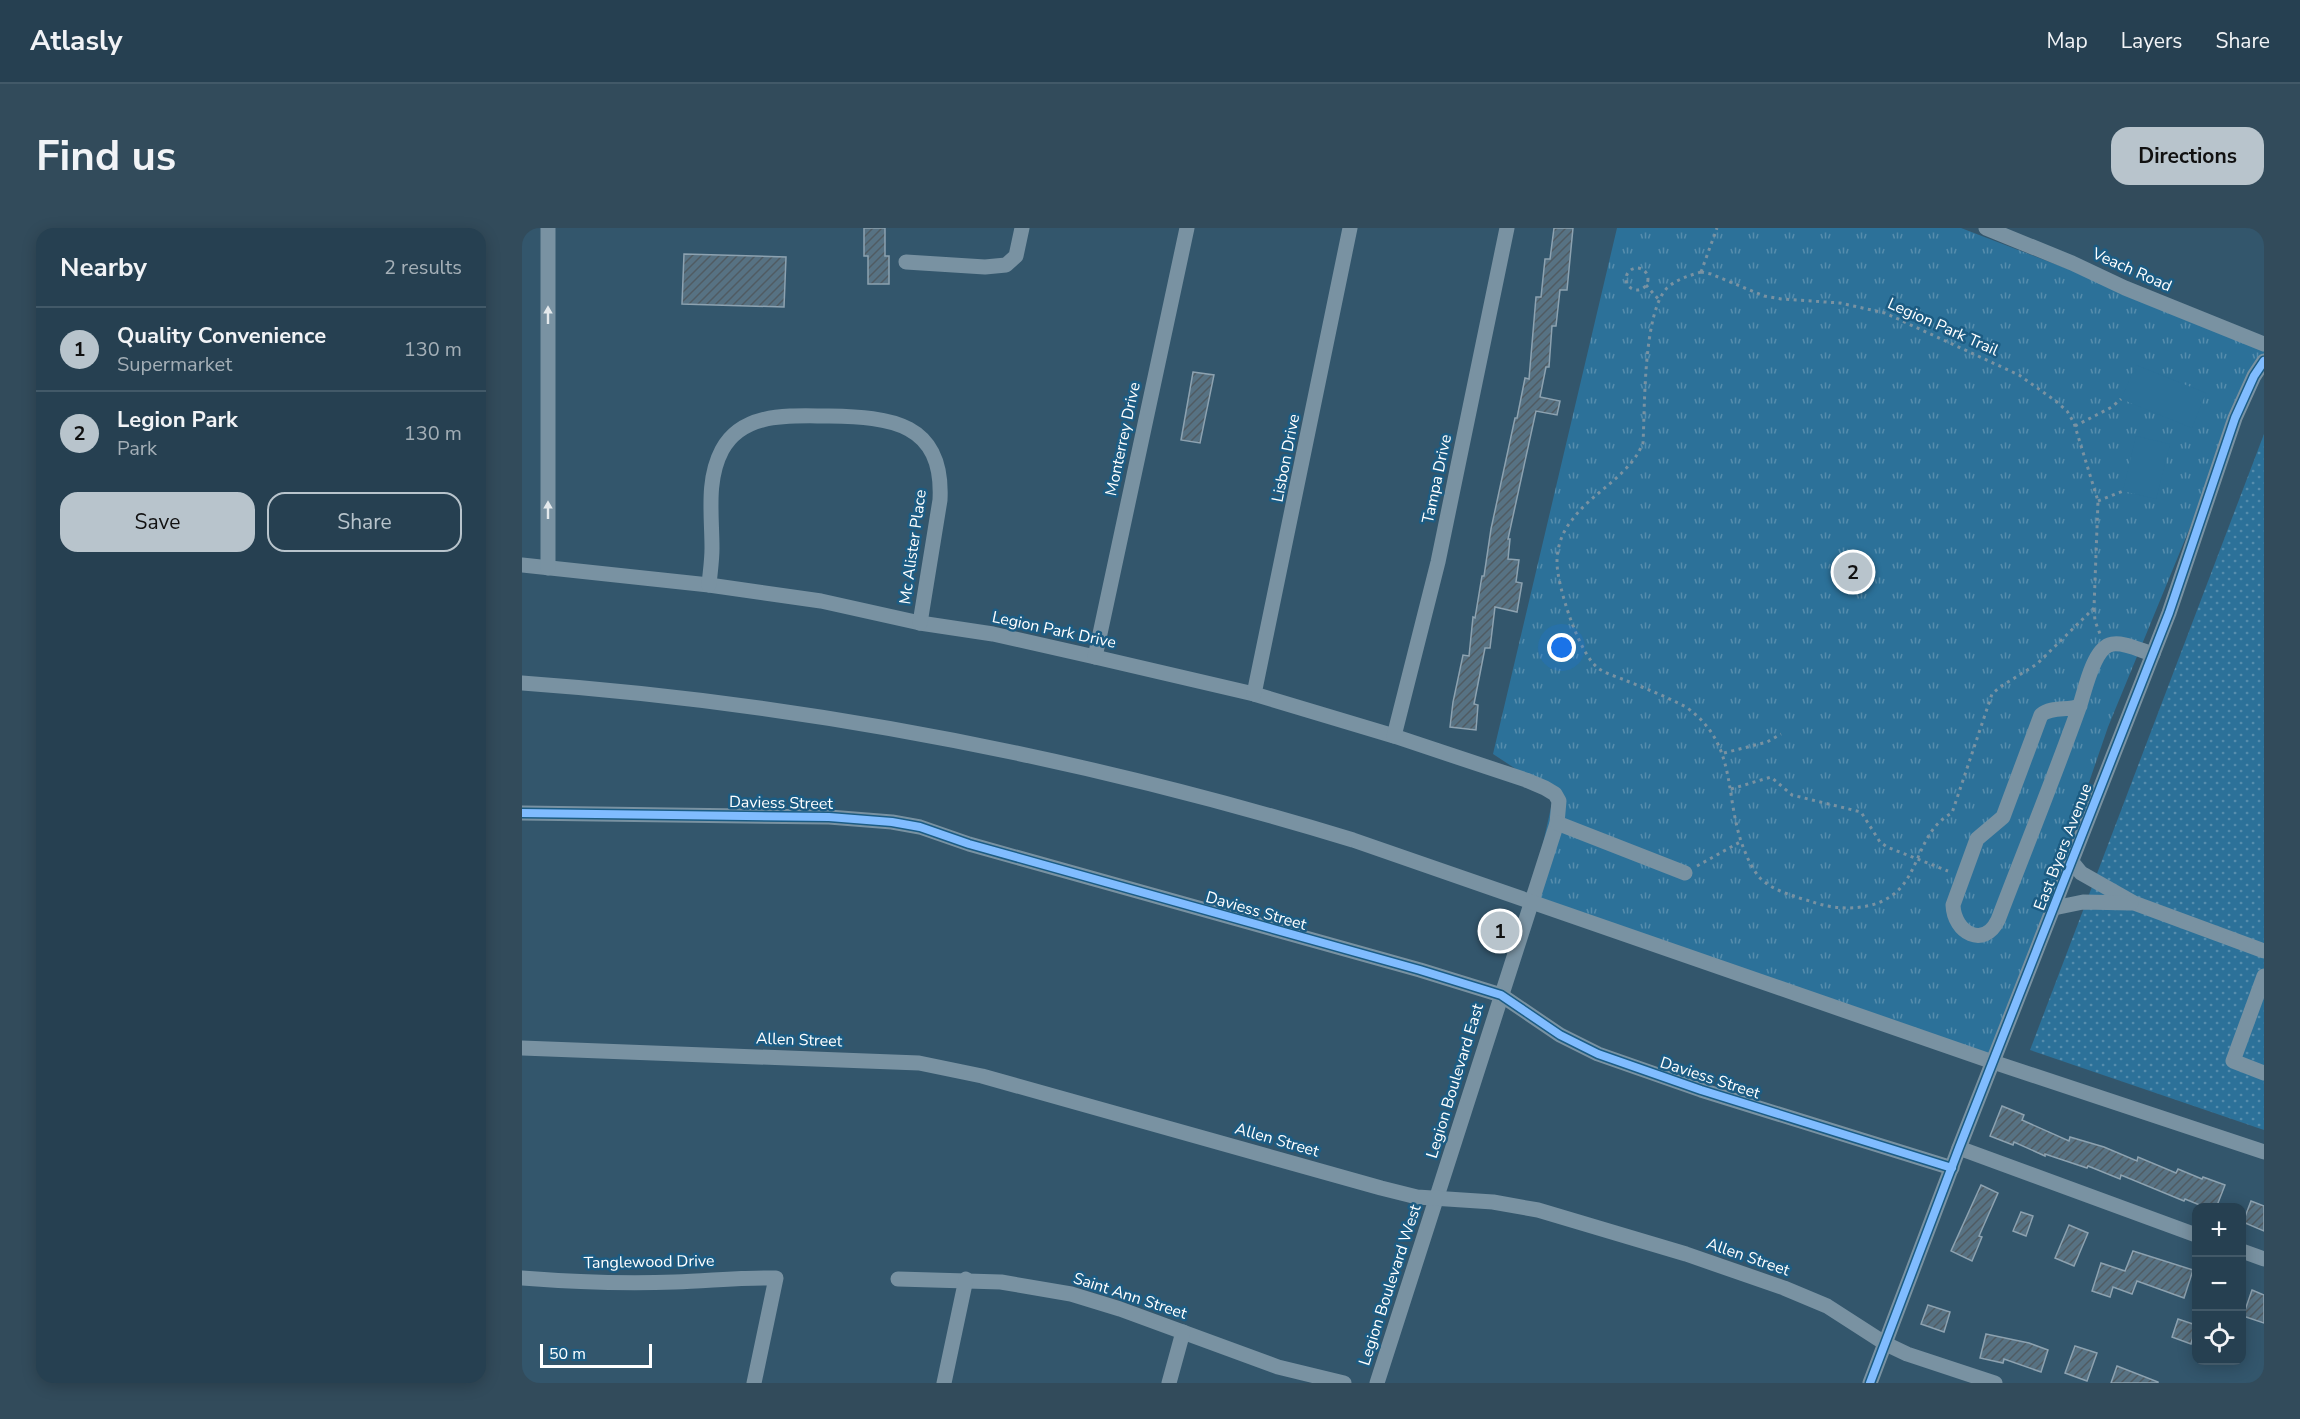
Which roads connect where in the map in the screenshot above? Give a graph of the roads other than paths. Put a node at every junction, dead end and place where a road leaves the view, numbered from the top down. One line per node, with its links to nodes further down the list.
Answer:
1 (548, 228): 11 (street, one-way to 1)
2 (1022, 228): 7 (street)
3 (1187, 228): 15 (street, Monterrey Drive)
4 (1350, 228): 17 (street, Lisbon Drive)
5 (1507, 228): 19 (street, Tampa Drive)
6 (1986, 228): 8 (street, Veach Road)
7 (906, 262)
8 (2264, 344)
9 (2264, 361): 14 (street, East Byers Avenue)
10 (522, 565): 11 (street, Legion Park Drive)
11 (548, 568): 12 (street, Legion Park Drive)
12 (709, 585): 13 (street, Legion Park Drive); 13 (street, Mc Alister Place)
13 (920, 623): 15 (street, Legion Park Drive)
14 (2153, 654): 18 (street); 23 (street, East Byers Avenue)
15 (1095, 657): 17 (street, Legion Park Drive)
16 (522, 683): 25 (street)
17 (1254, 694): 19 (street, Legion Park Drive)
18 (2080, 706): 18 (street)
19 (1394, 736): 20 (street, Legion Park Drive)
20 (1559, 801): 22 (street, Legion Boulevard East)
21 (522, 813): 30 (street, Daviess Street)
22 (1557, 823): 24 (street); 25 (street, Legion Boulevard East)
23 (2072, 862): 26 (street); 27 (street, East Byers Avenue)
24 (1685, 873)
25 (1530, 903): 30 (street, Legion Boulevard East); 32 (street)
26 (2134, 903): 27 (street); 28 (street)
27 (2054, 908): 32 (street, East Byers Avenue)
28 (2264, 951)
29 (2264, 976): 33 (street)
30 (1501, 995): 36 (street, Daviess Street); 37 (street, Legion Boulevard East)
31 (522, 1048): 37 (street, Allen Street)
32 (1993, 1062): 34 (street, East Byers Avenue); 35 (street)
33 (2264, 1073)
34 (1959, 1149): 36 (street, East Byers Avenue); 38 (street)
35 (2264, 1152)
36 (1952, 1168): 45 (street, East Byers Avenue)
37 (1437, 1199): 45 (street, Allen Street); 50 (street, Legion Boulevard West)
38 (2192, 1234)
39 (2246, 1253): 40 (street)
40 (2264, 1259)
41 (522, 1278): 46 (street, Tanglewood Drive)
42 (898, 1279): 43 (street, Saint Ann Street)
43 (966, 1280): 44 (street, Saint Ann Street); 47 (street)
44 (1182, 1332): 48 (street); 49 (street, Saint Ann Street)
45 (1886, 1344): 51 (street, East Byers Avenue); 52 (street, Allen Street)
46 (754, 1383)
47 (944, 1383)
48 (1169, 1383)
49 (1344, 1383)
50 (1377, 1383)
51 (1870, 1383)
52 (1995, 1383)

